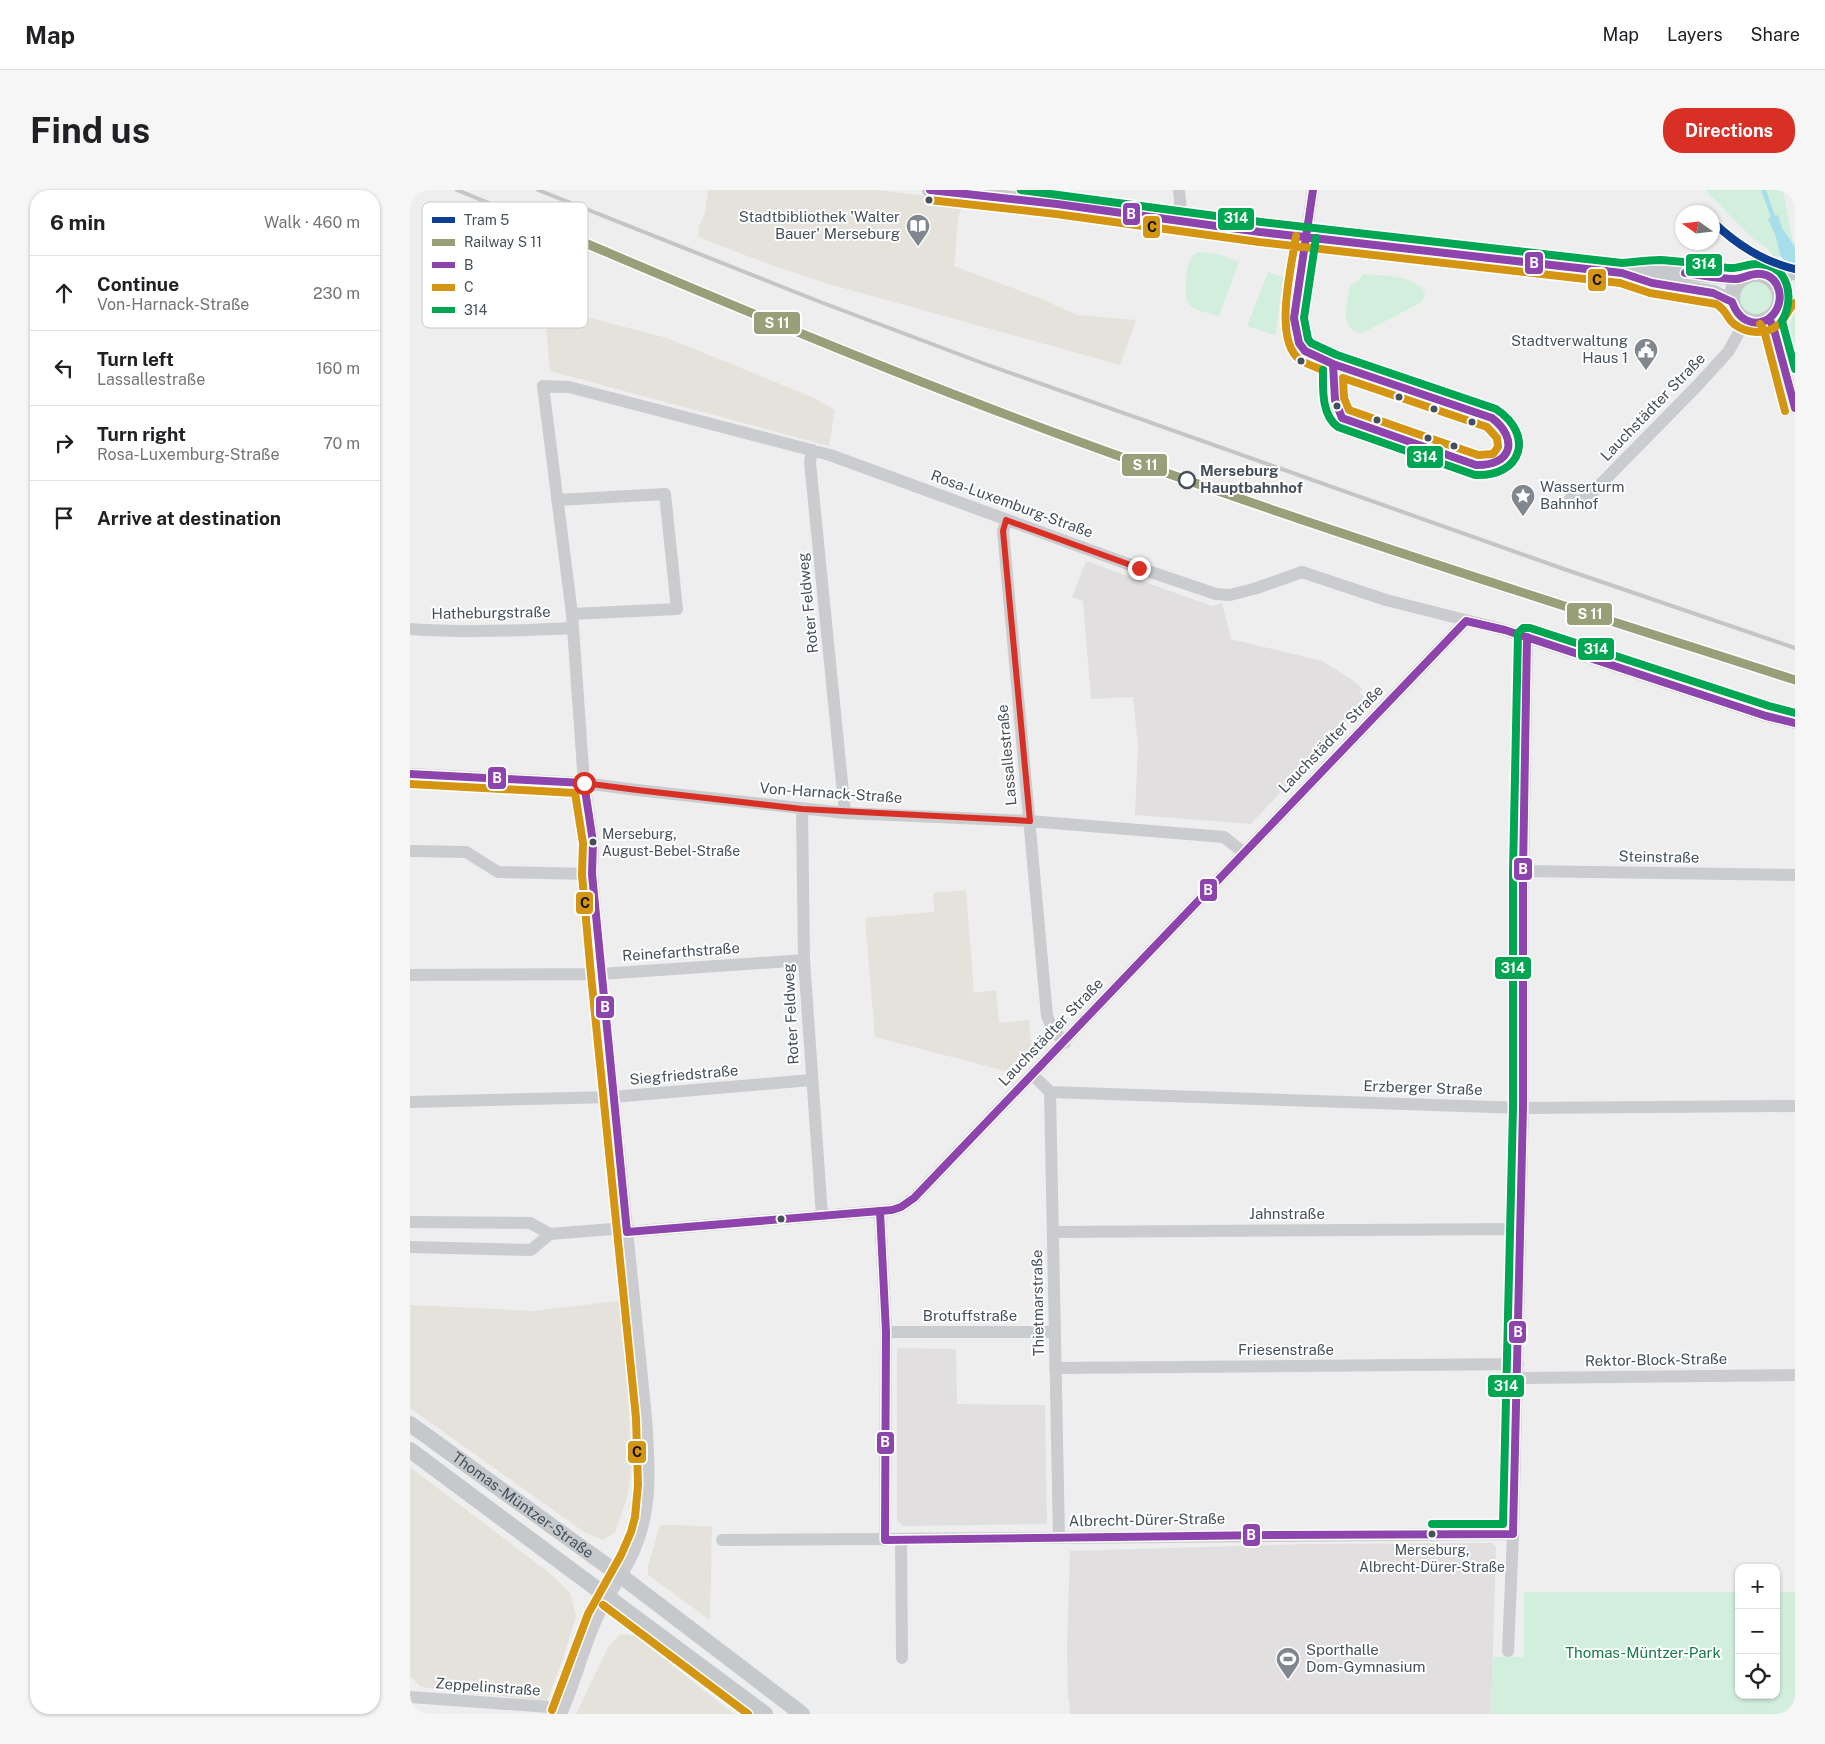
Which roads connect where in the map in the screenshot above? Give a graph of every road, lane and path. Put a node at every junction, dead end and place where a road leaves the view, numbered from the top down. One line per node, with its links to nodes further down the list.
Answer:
1 (930, 190): 4 (main road)
2 (1179, 190): 4 (street)
3 (1313, 190): 5 (street)
4 (1182, 222): 5 (main road)
5 (1306, 237): 7 (main road); 15 (street)
6 (1795, 271): 8 (main road)
7 (1622, 274): 9 (main road); 12 (main road)
8 (1769, 277): 9 (main road); 11 (main road)
9 (1742, 278): 12 (main road)
10 (1795, 291): 11 (main road)
11 (1781, 301): 13 (main road)
12 (1732, 302): 14 (main road)
13 (1769, 319): 14 (main road); 16 (street)
14 (1746, 320): 18 (street, Lauchstädter Straße)
15 (1333, 364): 15 (street)
16 (1795, 408)
17 (812, 450): 19 (street, Rosa-Luxemburg-Straße); 20 (street, Rosa-Luxemburg-Straße); 30 (street, Roter Feldweg)
18 (1570, 499)
19 (557, 500): 21 (street); 21 (street)
20 (1006, 520): 22 (street, Rosa-Luxemburg-Straße); 31 (street, Lassallestraße)
21 (572, 614): 23 (street)
22 (1466, 621): 25 (street, Rosa-Luxemburg-Straße); 33 (street, Lauchstädter Straße)
23 (572, 628): 24 (street, Hatheburgstraße); 28 (street)
24 (410, 629)
25 (1527, 637): 26 (street, Rosa-Luxemburg-Straße); 34 (street)
26 (1795, 723)
27 (410, 774): 28 (street, Von-Harnack-Straße)
28 (584, 783): 29 (street, Von-Harnack-Straße); 35 (street)
29 (802, 809): 30 (street, Von-Harnack-Straße); 37 (street, Roter Feldweg)
30 (845, 813): 31 (street, Von-Harnack-Straße)
31 (1030, 821): 33 (street, Von-Harnack-Straße); 40 (street, Lassallestraße)
32 (410, 851): 35 (street)
33 (1244, 853): 40 (street, Lauchstädter Straße)
34 (1523, 871): 36 (street, Steinstraße); 47 (street)
35 (592, 874): 38 (street)
36 (1795, 875)
37 (804, 960): 38 (street, Reinefarthstraße); 42 (street, Roter Feldweg)
38 (601, 974): 39 (street, Reinefarthstraße); 44 (street)
39 (410, 975)
40 (1065, 1043): 41 (street, Lauchstädter Straße)
41 (1033, 1075): 43 (street); 48 (street, Lauchstädter Straße)
42 (812, 1080): 44 (street, Siegfriedstraße); 49 (street, Roter Feldweg)
43 (1050, 1092): 47 (street, Erzberger Straße); 53 (street, Thietmarstraße)
44 (613, 1097): 45 (street, Siegfriedstraße); 52 (street)
45 (410, 1102)
46 (1795, 1106): 47 (street, Erzberger Straße)
47 (1523, 1108): 51 (street)
48 (880, 1211): 49 (street, Lauchstädter Straße); 56 (street)
49 (822, 1216): 52 (street, Lauchstädter Straße)
50 (410, 1222): 54 (street)
51 (1520, 1228): 53 (street, Jahnstraße); 58 (street)
52 (627, 1232): 54 (street, Lauchstädter Straße); 69 (street)
53 (1054, 1232): 57 (street, Thietmarstraße)
54 (550, 1234): 55 (street)
55 (410, 1247)
56 (886, 1332): 57 (street, Brotuffstraße); 68 (street)
57 (1054, 1332): 59 (street, Thietmarstraße)
58 (1518, 1364): 59 (street, Friesenstraße); 61 (street)
59 (1055, 1368): 65 (street, Thietmarstraße)
60 (1795, 1376): 61 (street, Rektor-Block-Straße)
61 (1517, 1378): 64 (street)
62 (410, 1424): 69 (main road, Thomas-Müntzer-Straße)
63 (410, 1450): 70 (main road, Thomas-Müntzer-Straße)
64 (1513, 1534): 65 (street, Albrecht-Dürer-Straße); 71 (street)
65 (1059, 1537): 66 (street, Albrecht-Dürer-Straße)
66 (901, 1539): 68 (street, Albrecht-Dürer-Straße); 72 (street)
67 (722, 1540): 68 (street, Albrecht-Dürer-Straße)
68 (885, 1540)
69 (621, 1576): 70 (street); 76 (main road, Thomas-Müntzer-Straße)
70 (609, 1596): 74 (street); 75 (main road, Thomas-Müntzer-Straße)
71 (1508, 1651)
72 (902, 1658)
73 (411, 1701): 74 (street, Zeppelinstraße)
74 (562, 1711)
75 (765, 1714)
76 (802, 1714)

